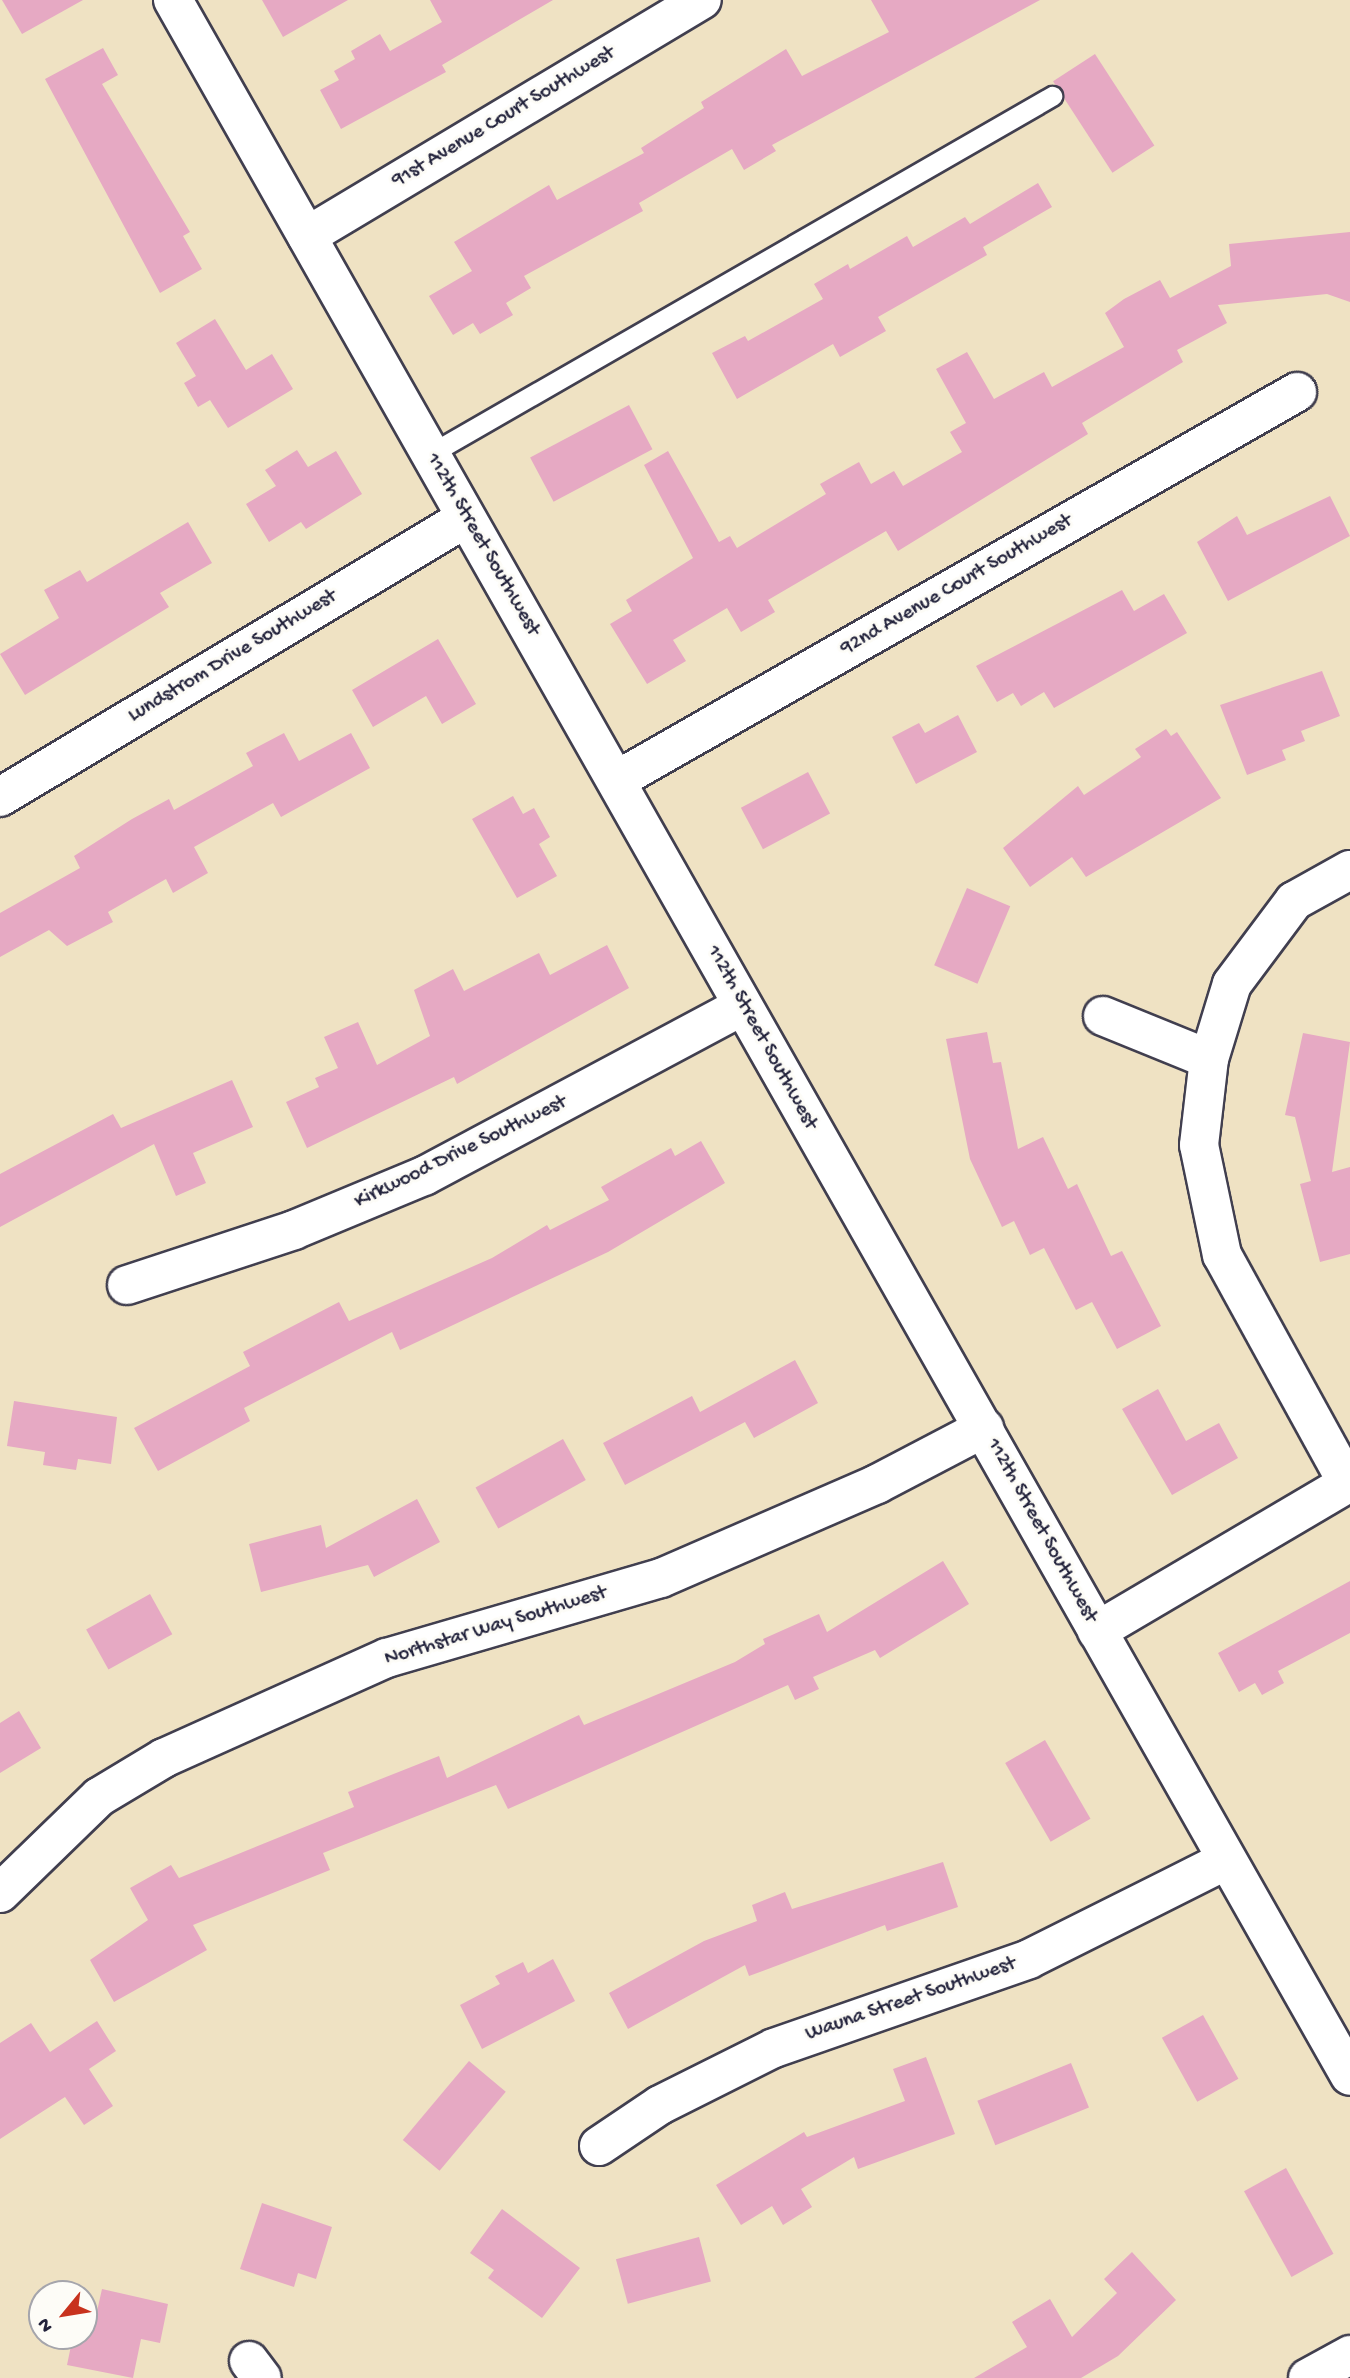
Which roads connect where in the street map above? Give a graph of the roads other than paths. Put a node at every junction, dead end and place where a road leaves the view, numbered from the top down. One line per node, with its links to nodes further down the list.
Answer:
1 (173, 0): 4 (street, 112th Street Southwest)
2 (702, 0): 4 (street, 91st Avenue Court Southwest)
3 (1052, 96): 6 (lane)
4 (307, 236): 6 (street, 112th Street Southwest)
5 (1297, 392): 8 (street, 92nd Avenue Court Southwest)
6 (430, 454): 7 (street, 112th Street Southwest)
7 (466, 518): 8 (street, 112th Street Southwest); 9 (street, Lundstrom Drive Southwest)
8 (617, 780): 11 (street, 112th Street Southwest)
9 (0, 797)
10 (1350, 870): 13 (street)
11 (742, 1006): 14 (street, Kirkwood Drive Southwest); 15 (street, 112th Street Southwest)
12 (1103, 1016): 13 (street)
13 (1209, 1059): 16 (street)
14 (127, 1285)
15 (984, 1428): 17 (street, 112th Street Southwest); 19 (street, Northstar Way Southwest)
16 (1349, 1483): 17 (street)
17 (1097, 1631): 18 (street, 112th Street Southwest)
18 (1227, 1860): 20 (street, 112th Street Southwest); 21 (street, Wauna Street Southwest)
19 (0, 1892)
20 (1350, 2076)
21 (599, 2146)
22 (1350, 2355): 23 (street)
23 (1308, 2378)

